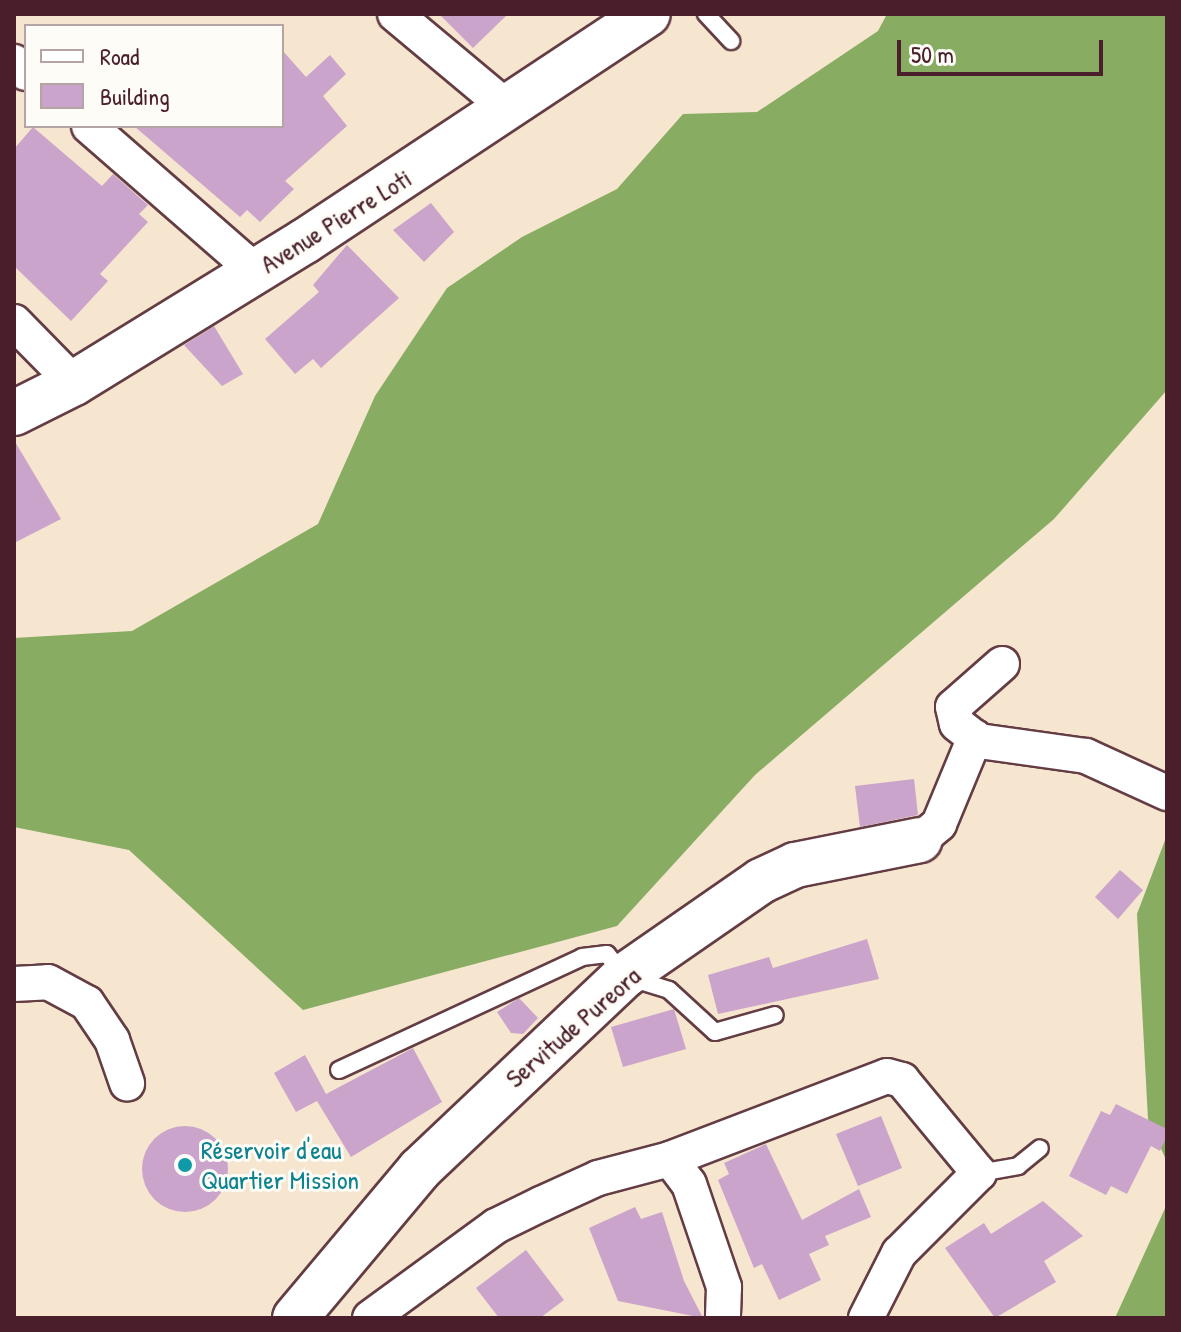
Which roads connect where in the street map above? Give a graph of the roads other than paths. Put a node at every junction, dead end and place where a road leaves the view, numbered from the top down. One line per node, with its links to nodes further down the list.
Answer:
1 (395, 14): 5 (street)
2 (648, 14): 5 (main road, Avenue Pierre Loti)
3 (706, 14): 4 (lane)
4 (731, 41)
5 (510, 110): 7 (main road, Avenue Pierre Loti)
6 (91, 128): 7 (street)
7 (255, 271): 9 (main road, Avenue Pierre Loti)
8 (14, 322): 9 (street)
9 (74, 383): 10 (main road, Avenue Pierre Loti)
10 (14, 413)
11 (1002, 664): 12 (street)
12 (975, 737): 13 (street); 14 (street)
13 (1167, 793)
14 (920, 840): 15 (main road, Servitude Pureora)
15 (624, 976): 17 (lane); 18 (lane); 23 (main road, Servitude Pureora)
16 (14, 984): 19 (street)
17 (775, 1015)
18 (339, 1070)
19 (127, 1083)
20 (1040, 1148): 22 (lane)
21 (670, 1159): 22 (street); 24 (street); 25 (street)
22 (979, 1173): 26 (street)
23 (295, 1318)
24 (370, 1318)
25 (723, 1318)
26 (866, 1318)

